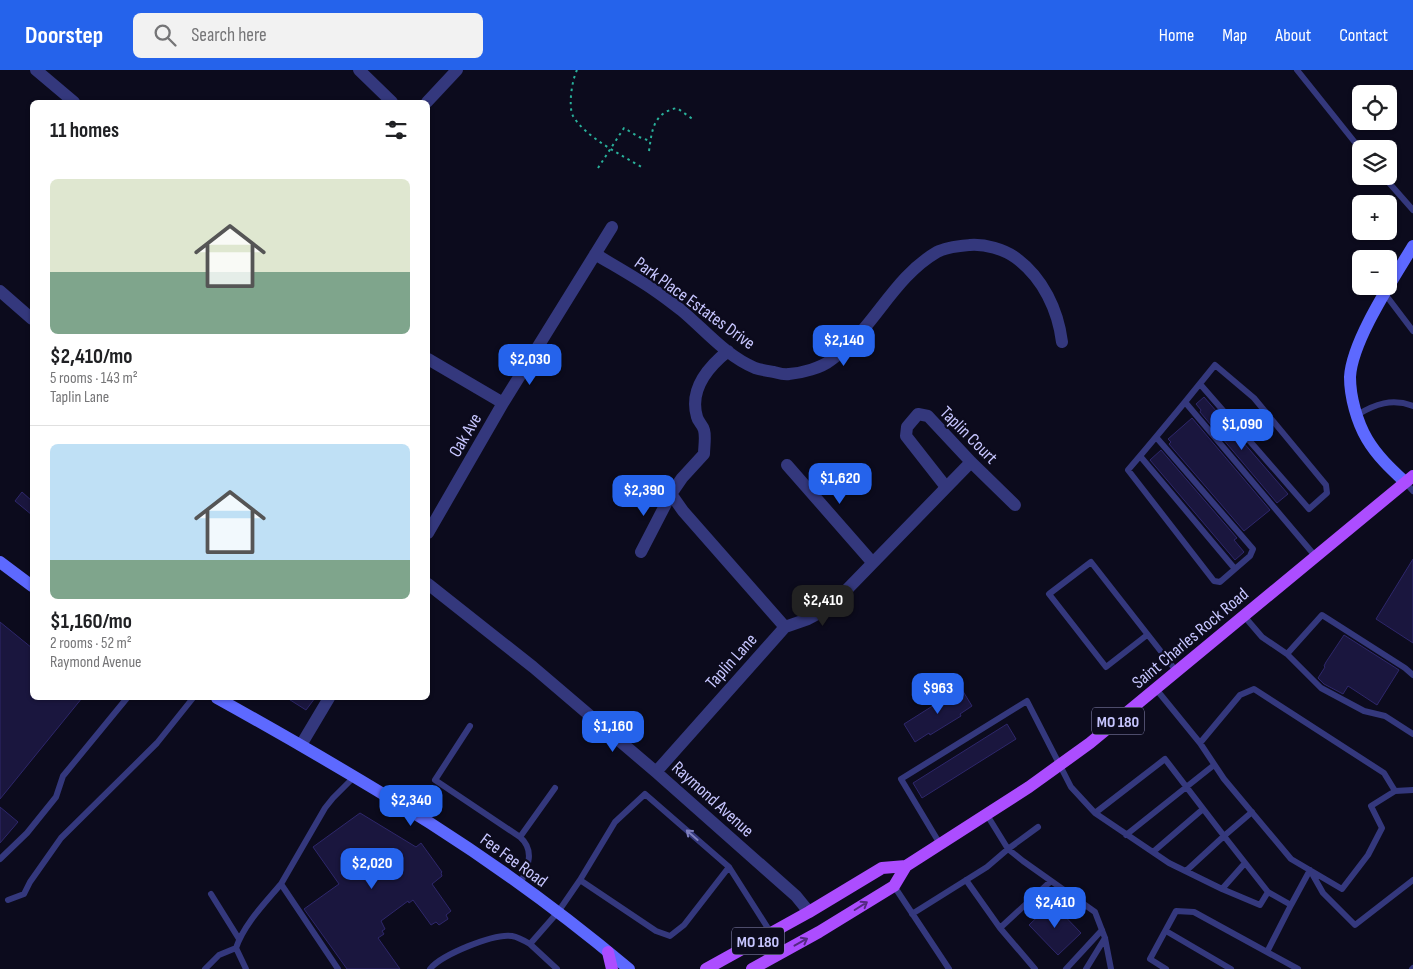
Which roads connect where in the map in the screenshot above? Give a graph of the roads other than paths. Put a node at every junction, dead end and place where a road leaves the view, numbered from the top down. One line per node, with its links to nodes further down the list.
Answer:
1 (36, 70): 5 (street)
2 (359, 70): 6 (street)
3 (457, 70): 7 (street)
4 (1297, 70): 8 (lane)
5 (72, 100)
6 (390, 100)
7 (429, 100)
8 (1353, 140)
9 (1392, 185): 10 (lane)
10 (1413, 210)
11 (612, 227): 13 (street, Oak Ave)
12 (1413, 246): 14 (street)
13 (596, 254): 21 (street, Park Place Estates Drive); 25 (street, Oak Ave)
14 (1397, 273)
15 (0, 291): 18 (street)
16 (1384, 295): 27 (street)
17 (1386, 295): 19 (lane)
18 (30, 317)
19 (1413, 331)
20 (1062, 342): 21 (street, Park Place Estates Drive)
21 (728, 351): 34 (street)
22 (430, 360): 25 (street)
23 (1200, 384): 23 (lane); 24 (lane)
24 (1185, 402): 28 (lane); 38 (lane)
25 (504, 404): 36 (street, Oak Ave)
26 (1413, 406): 27 (lane)
27 (1357, 415): 32 (street)
28 (1156, 437): 29 (lane); 41 (lane)
29 (1140, 456): 41 (lane); 41 (lane)
30 (971, 462): 33 (street, Taplin Lane); 33 (street, Taplin Court); 35 (street, Taplin Court)
31 (787, 465): 40 (street)
32 (1410, 483): 38 (main road, Saint Charles Rock Road / MO 180)
33 (946, 487): 40 (street, Taplin Lane)
34 (671, 494): 37 (street); 45 (street)
35 (1015, 505)
36 (430, 530)
37 (641, 552)
38 (1316, 557): 44 (main road, Saint Charles Rock Road / MO 180)
39 (0, 562): 42 (street)
40 (872, 562): 45 (street, Taplin Lane)
41 (1235, 569)
42 (30, 584)
43 (430, 586): 61 (street, Raymond Avenue)
44 (1244, 616): 47 (lane); 48 (main road, Saint Charles Rock Road / MO 180)
45 (785, 627): 61 (street, Taplin Lane)
46 (1147, 635): 46 (lane); 48 (lane)
47 (1287, 654): 49 (lane); 56 (lane)
48 (1176, 672): 50 (main road, Saint Charles Rock Road / MO 180)
49 (1413, 675)
50 (1156, 689): 57 (lane); 59 (main road, Saint Charles Rock Road / MO 180)
51 (125, 700): 78 (lane)
52 (191, 700): 94 (lane)
53 (221, 700): 58 (street, Fee Fee Road)
54 (328, 700): 58 (street)
55 (470, 726): 74 (lane)
56 (1413, 734)
57 (1200, 743): 60 (lane); 66 (lane)
58 (301, 745): 62 (street, Fee Fee Road)
59 (1060, 765): 69 (lane); 70 (main road, Saint Charles Rock Road / MO 180); 75 (lane)
60 (1214, 765): 63 (lane); 68 (lane)
61 (656, 772): 97 (street, Raymond Avenue)
62 (354, 777): 88 (lane); 89 (street, Fee Fee Road)
63 (1186, 786): 67 (lane); 69 (lane); 72 (lane)
64 (555, 788): 74 (lane)
65 (1413, 790): 66 (lane)
66 (1395, 791): 82 (lane)
67 (1203, 809): 73 (lane); 77 (lane)
68 (1252, 812): 73 (lane); 82 (lane)
69 (1095, 813): 72 (lane)
70 (987, 815): 75 (main road, Saint Charles Rock Road / MO 180); 76 (lane)
71 (1038, 827): 76 (lane)
72 (1126, 835): 77 (lane)
73 (1224, 836): 79 (lane); 83 (lane)
74 (520, 837): 89 (lane)
75 (940, 844): 80 (main road, Saint Charles Rock Road / MO 180)
76 (1008, 849): 85 (lane); 86 (lane)
77 (1153, 852): 83 (lane)
78 (0, 858)
79 (1245, 863): 91 (lane); 92 (lane)
80 (906, 866): 90 (main road, Saint Charles Rock Road / MO 180); 97 (main road, Saint Charles Rock Road / MO 180)
81 (729, 867): 84 (lane); 84 (lane, one-way to 84); 102 (lane)
82 (1310, 870): 87 (lane); 95 (lane)
83 (1186, 871): 91 (lane)
84 (580, 880): 96 (lane)
85 (966, 880): 98 (lane); 99 (lane)
86 (1051, 880): 99 (lane); 100 (lane)
87 (1413, 880)
88 (281, 884): 104 (lane); 111 (lane)
89 (520, 885): 96 (street, Fee Fee Road)
90 (894, 886): 98 (lane); 117 (main road, Saint Charles Rock Road / MO 180, one-way to 90)
91 (1222, 889): 92 (lane)
92 (1268, 892): 95 (lane)
93 (211, 894): 104 (lane)
94 (8, 900)
95 (1290, 904): 108 (lane)
96 (558, 912): 105 (lane); 107 (street, Fee Fee Road)
97 (810, 912): 102 (main road, Saint Charles Rock Road / MO 180)
98 (912, 914): 118 (lane)
99 (1000, 928): 119 (lane)
100 (1102, 930): 103 (lane); 120 (lane)
101 (1166, 930): 108 (lane); 123 (lane); 124 (lane)
102 (772, 933): 116 (main road, Saint Charles Rock Road / MO 180)
103 (1105, 938): 121 (lane); 122 (lane)
104 (239, 939): 106 (lane)
105 (530, 944): 112 (lane); 113 (lane)
106 (236, 948): 109 (lane); 110 (lane)
107 (608, 952): 114 (main road); 115 (street, Fee Fee Road)
108 (1267, 952): 125 (lane)
109 (205, 969)
110 (246, 969)
111 (338, 969)
112 (430, 969)
113 (557, 969)
114 (612, 969)
115 (629, 969)
116 (706, 969)
117 (752, 969)
118 (949, 969)
119 (1035, 969)
120 (1066, 969)
121 (1086, 969)
122 (1111, 969)
123 (1166, 969)
124 (1231, 969)
125 (1298, 969)

